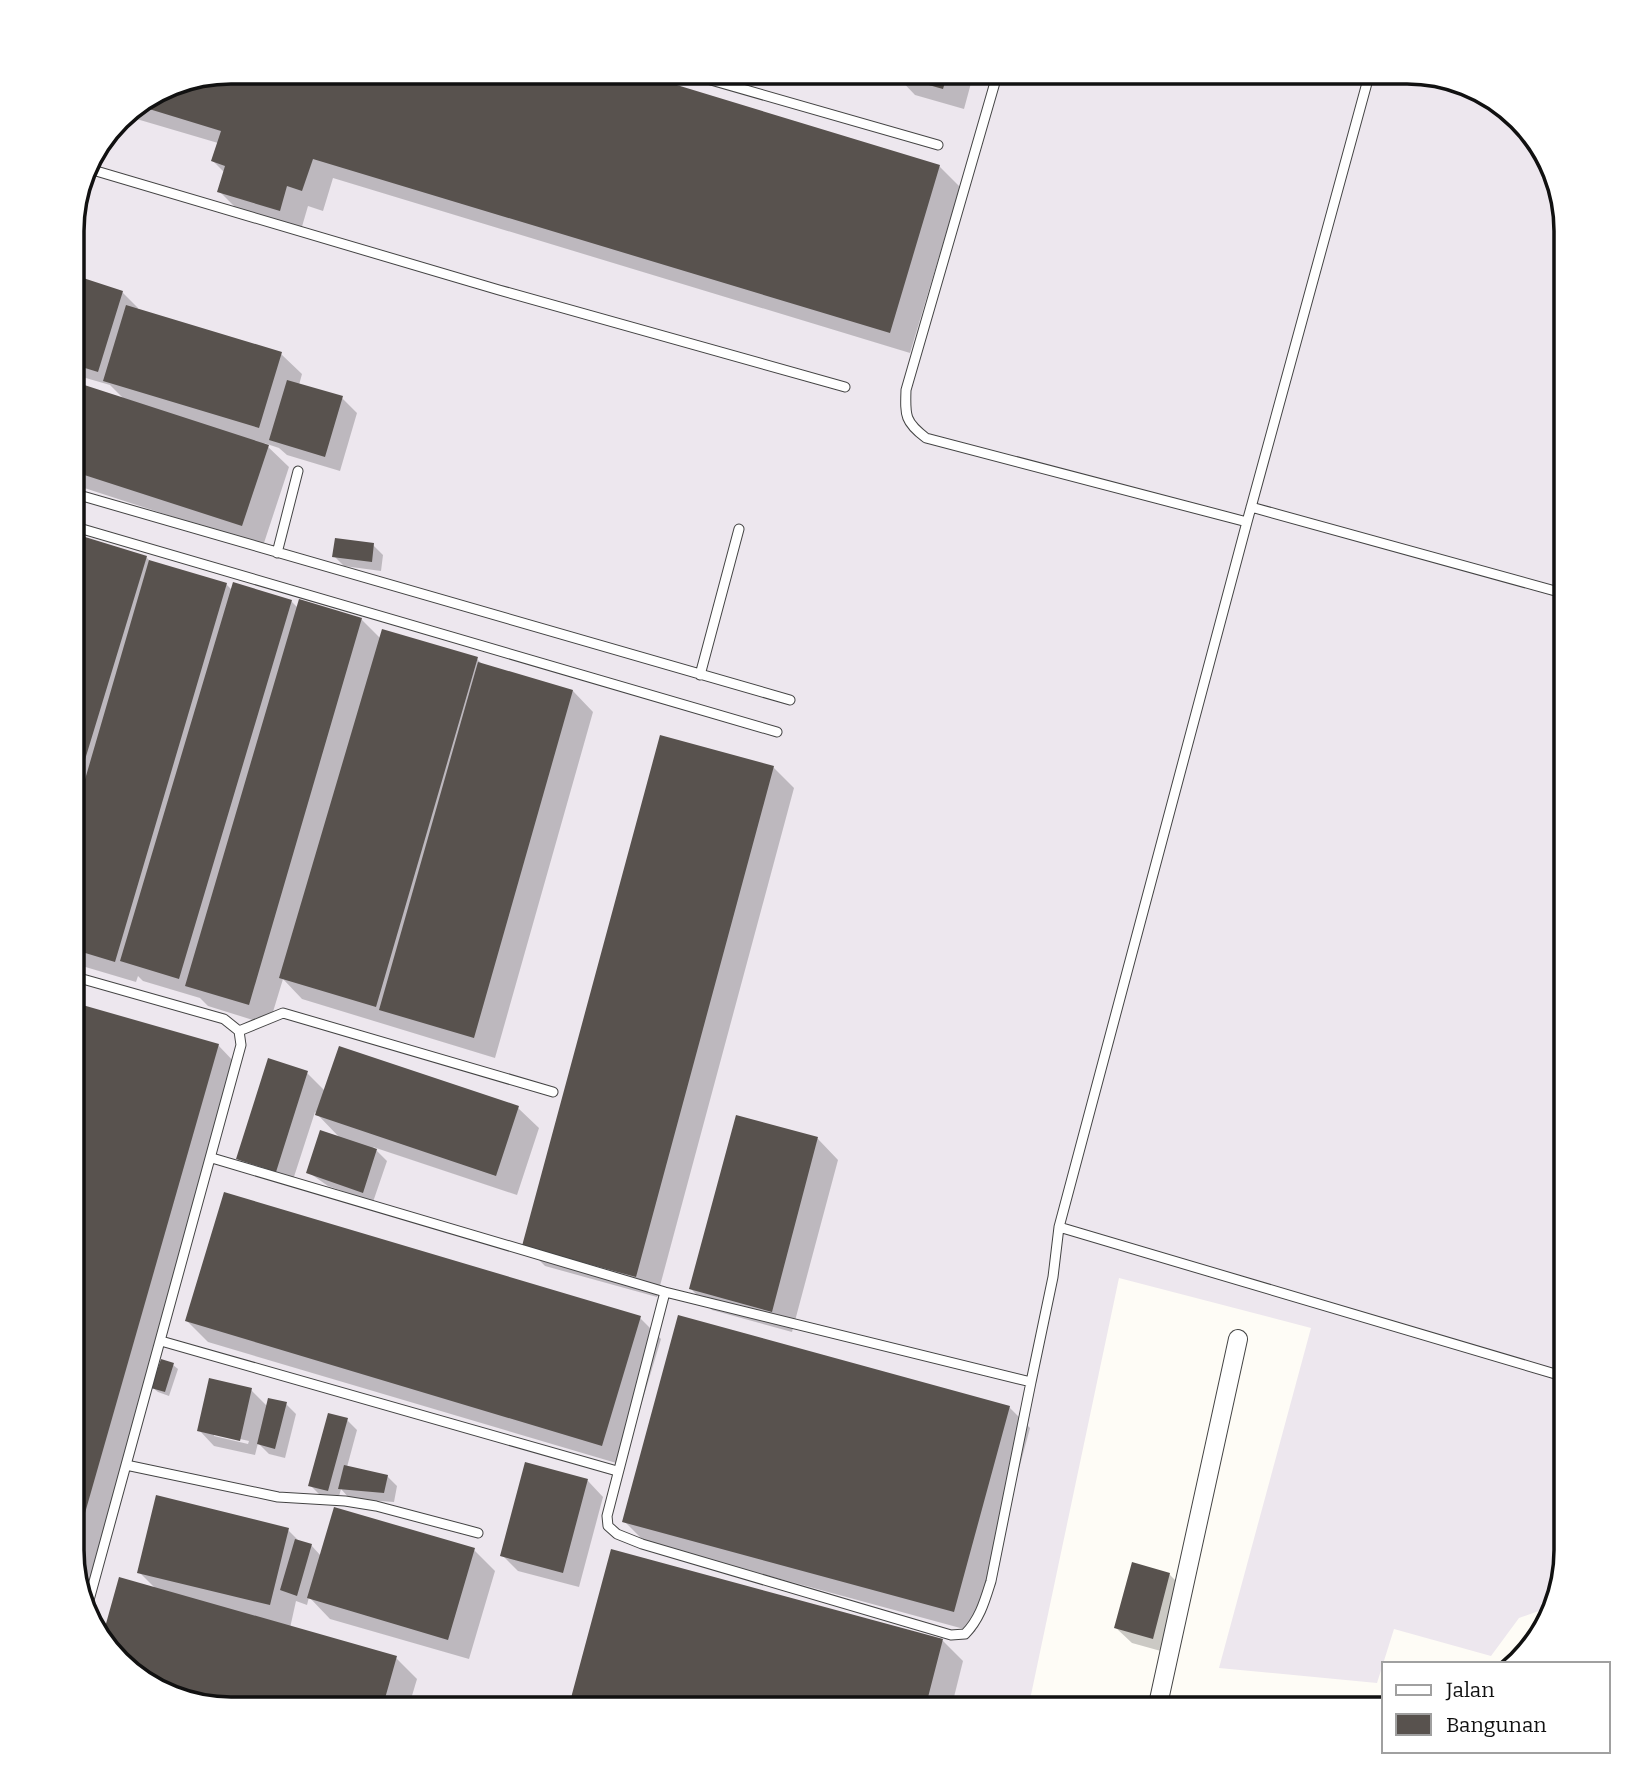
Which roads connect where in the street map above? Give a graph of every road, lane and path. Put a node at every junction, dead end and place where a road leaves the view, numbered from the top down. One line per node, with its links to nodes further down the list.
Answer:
1 (725, 84): 4 (lane)
2 (995, 84): 10 (lane)
3 (1367, 84): 9 (lane)
4 (938, 145)
5 (96, 172): 6 (lane)
6 (845, 387)
7 (298, 471): 13 (lane)
8 (84, 497): 13 (lane)
9 (1251, 507): 10 (lane); 14 (lane)
10 (1247, 522): 22 (lane)
11 (739, 529): 15 (lane)
12 (84, 530): 17 (lane)
13 (276, 552): 15 (lane)
14 (1554, 591)
15 (700, 675): 16 (lane)
16 (790, 700)
17 (777, 732)
18 (84, 979): 19 (lane)
19 (239, 1031): 20 (lane); 21 (lane)
20 (553, 1093)
21 (212, 1158): 23 (lane); 25 (lane)
22 (1059, 1227): 26 (lane); 27 (lane)
23 (665, 1292): 27 (lane); 29 (lane)
24 (1238, 1339): 32 (street)
25 (161, 1341): 28 (lane); 29 (lane)
26 (1554, 1374)
27 (1031, 1382): 29 (lane)
28 (126, 1465): 30 (lane); 31 (lane)
29 (617, 1471)
30 (478, 1532)
31 (91, 1593)
32 (1160, 1697)

